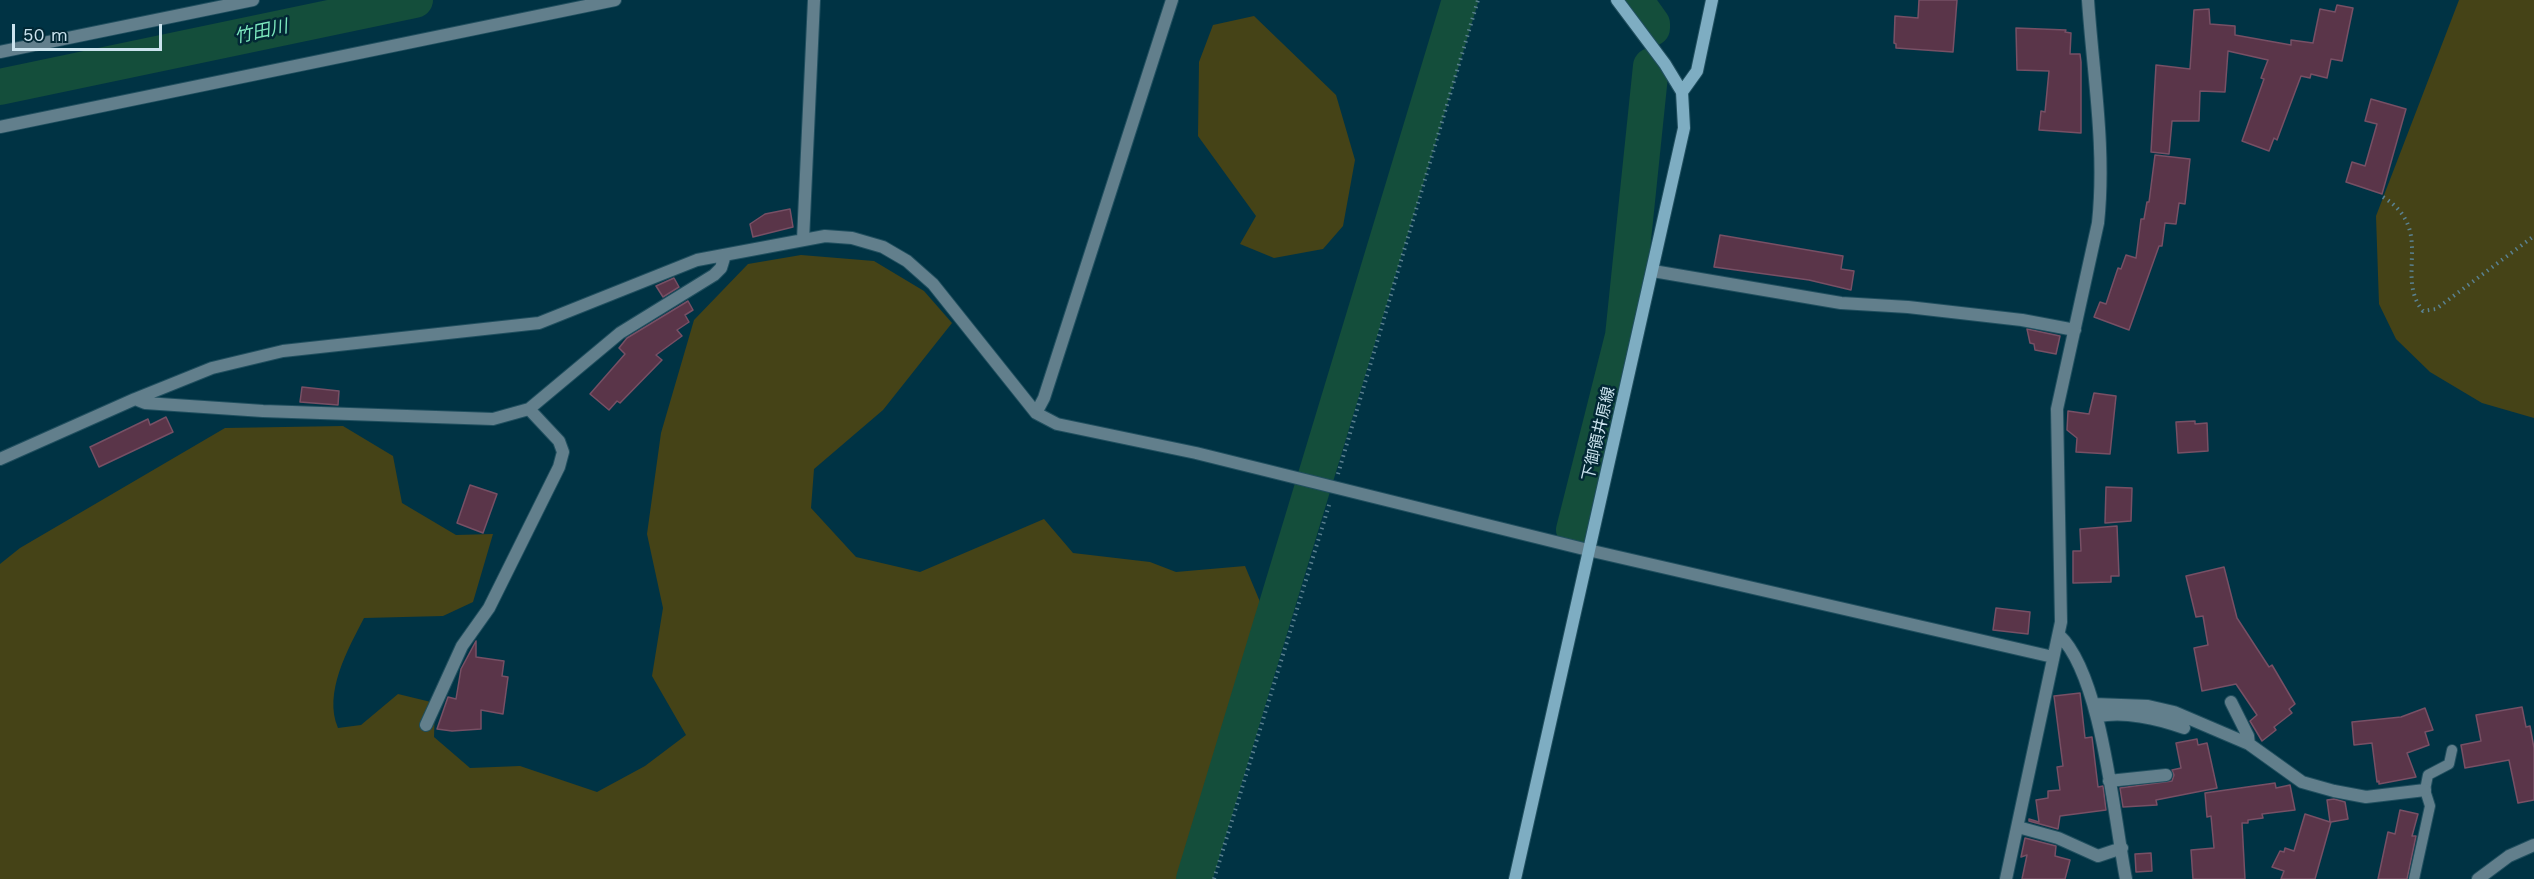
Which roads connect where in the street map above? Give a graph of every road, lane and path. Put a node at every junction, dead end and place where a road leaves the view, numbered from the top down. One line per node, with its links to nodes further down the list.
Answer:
1 (253, 0): 9 (street)
2 (615, 0): 11 (street)
3 (814, 0): 14 (street)
4 (1172, 0): 20 (street)
5 (1478, 0): 22 (path)
6 (1617, 0): 10 (main road)
7 (1712, 0): 10 (main road)
8 (2088, 0): 17 (street)
9 (0, 52)
10 (1683, 92): 16 (main road, 下御領井原線)
11 (0, 126)
12 (2383, 197): 13 (path)
13 (2534, 236)
14 (803, 240): 15 (street); 20 (street)
15 (725, 255): 18 (street); 19 (street)
16 (1653, 271): 17 (street); 23 (main road, 下御領井原線)
17 (2075, 330): 24 (street)
18 (135, 399): 19 (street); 21 (street)
19 (530, 409): 28 (street)
20 (1036, 413): 22 (street)
21 (0, 459)
22 (1332, 487): 23 (street); 38 (path)
23 (1588, 550): 25 (street); 39 (main road, 下御領井原線)
24 (2059, 635): 25 (street); 27 (street)
25 (2054, 657): 35 (street)
26 (2231, 702): 30 (street)
27 (2096, 710): 29 (street); 30 (street); 33 (street)
28 (426, 725)
29 (2184, 728)
30 (2248, 744): 34 (street)
31 (2452, 750): 34 (lane)
32 (2166, 775): 33 (street)
33 (2109, 781): 37 (street)
34 (2425, 790): 42 (lane)
35 (2018, 827): 37 (street); 40 (street)
36 (2534, 845): 43 (street)
37 (2122, 848): 41 (street)
38 (1214, 879)
39 (1515, 879)
40 (2006, 879)
41 (2126, 879)
42 (2414, 879)
43 (2478, 879)

